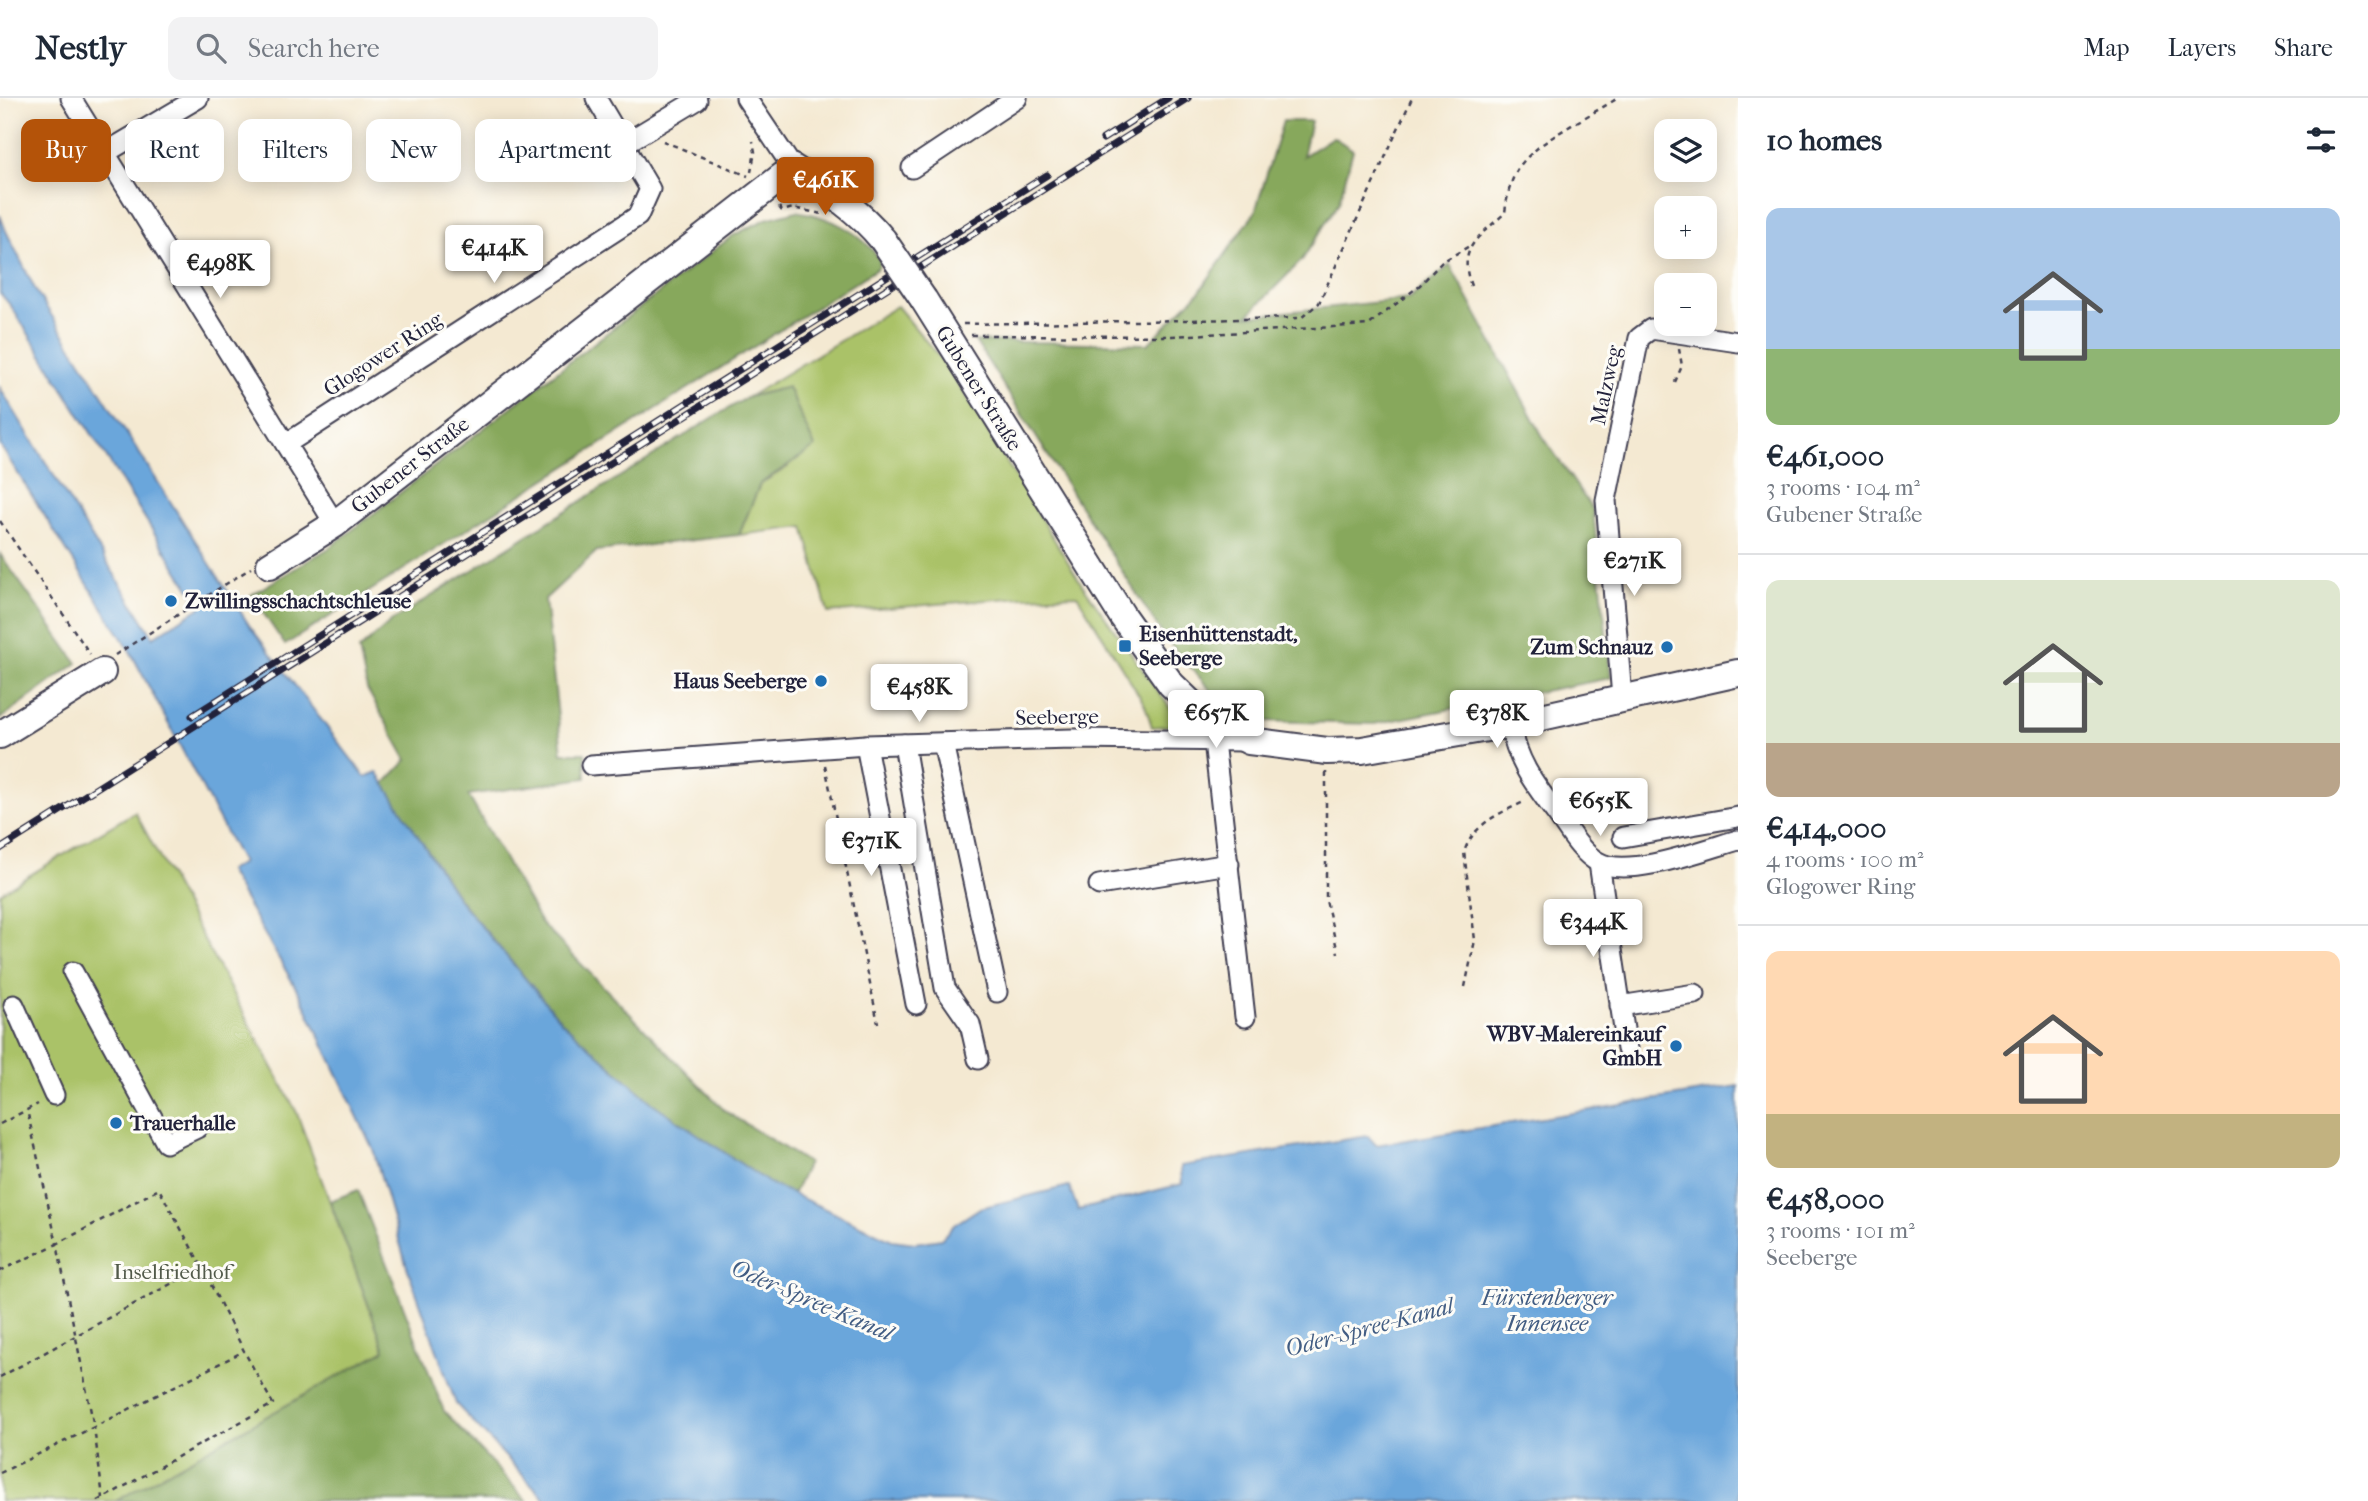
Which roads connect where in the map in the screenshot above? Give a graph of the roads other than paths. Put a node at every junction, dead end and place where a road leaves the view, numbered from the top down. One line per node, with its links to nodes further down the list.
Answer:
1 (71, 98): 7 (street)
2 (198, 98): 10 (street)
3 (596, 98): 8 (street, Glogower Ring)
4 (746, 98): 13 (street)
5 (1017, 98): 14 (street)
6 (697, 100): 9 (street)
7 (84, 119)
8 (609, 119)
9 (636, 137)
10 (111, 149)
11 (111, 163): 16 (street)
12 (636, 165): 16 (street, Glogower Ring)
13 (793, 168): 17 (main road, Gubener Straße); 25 (main road, Gubener Straße, bridge)
14 (912, 168)
15 (1738, 342): 21 (street, Malzweg)
16 (286, 444): 17 (street)
17 (335, 524): 18 (main road, Gubener Straße)
18 (263, 566)
19 (105, 665): 23 (main road)
20 (1738, 673): 21 (main road, Gubener Straße)
21 (1622, 698): 22 (main road, Gubener Straße)
22 (1510, 724): 25 (main road, Gubener Straße); 33 (street)
23 (0, 735)
24 (1214, 741): 25 (street, Seeberge); 26 (street, Seeberge); 34 (street)
25 (1249, 741)
26 (943, 743): 27 (street, Seeberge); 37 (street)
27 (904, 744): 28 (street, Seeberge); 44 (street)
28 (866, 745): 29 (street, Seeberge); 39 (street)
29 (591, 765)
30 (1738, 817): 31 (street)
31 (1623, 837)
32 (1738, 840): 33 (street)
33 (1599, 863): 41 (street)
34 (1229, 864): 35 (street); 42 (street)
35 (1099, 885)
36 (73, 972): 46 (street)
37 (997, 992)
38 (1695, 994): 41 (street)
39 (916, 1004)
40 (14, 1005): 45 (street)
41 (1620, 1006): 43 (street)
42 (1245, 1017)
43 (1627, 1049)
44 (978, 1059)
45 (54, 1095)
46 (197, 1128)

